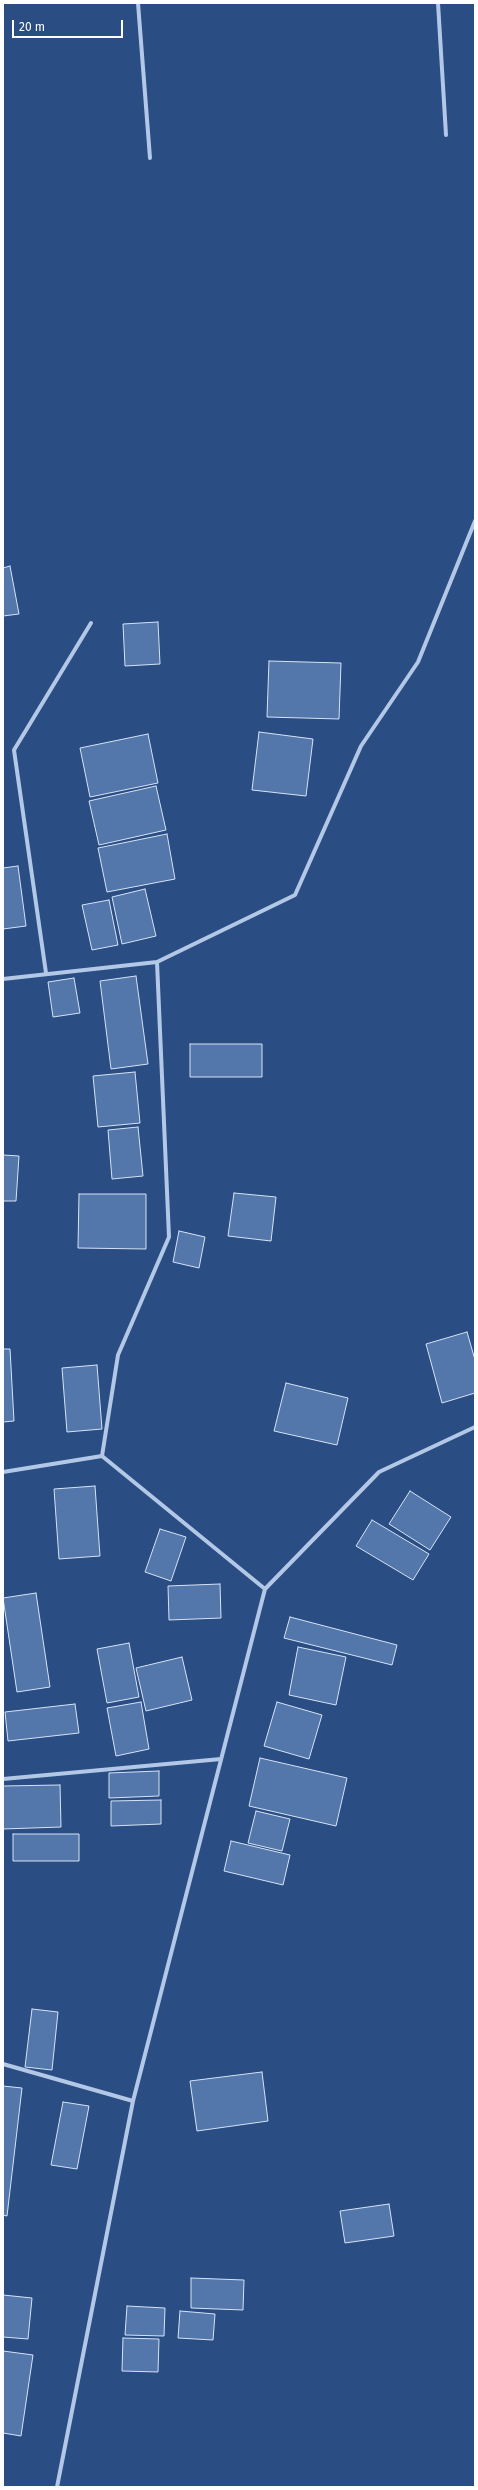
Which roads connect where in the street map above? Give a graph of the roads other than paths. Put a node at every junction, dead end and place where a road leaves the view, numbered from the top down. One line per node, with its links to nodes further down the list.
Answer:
1 (138, 3): 4 (street)
2 (438, 3): 3 (street)
3 (446, 135)
4 (150, 158)
5 (475, 521): 7 (street)
6 (91, 623): 8 (street)
7 (157, 962): 8 (street); 11 (street)
8 (46, 973): 9 (street)
9 (3, 979)
10 (475, 1427): 13 (street)
11 (102, 1456): 12 (street); 13 (street)
12 (3, 1472)
13 (265, 1589): 14 (street)
14 (221, 1759): 15 (street); 17 (street)
15 (3, 1779)
16 (3, 2064): 17 (street)
17 (133, 2101): 18 (street)
18 (57, 2487)

